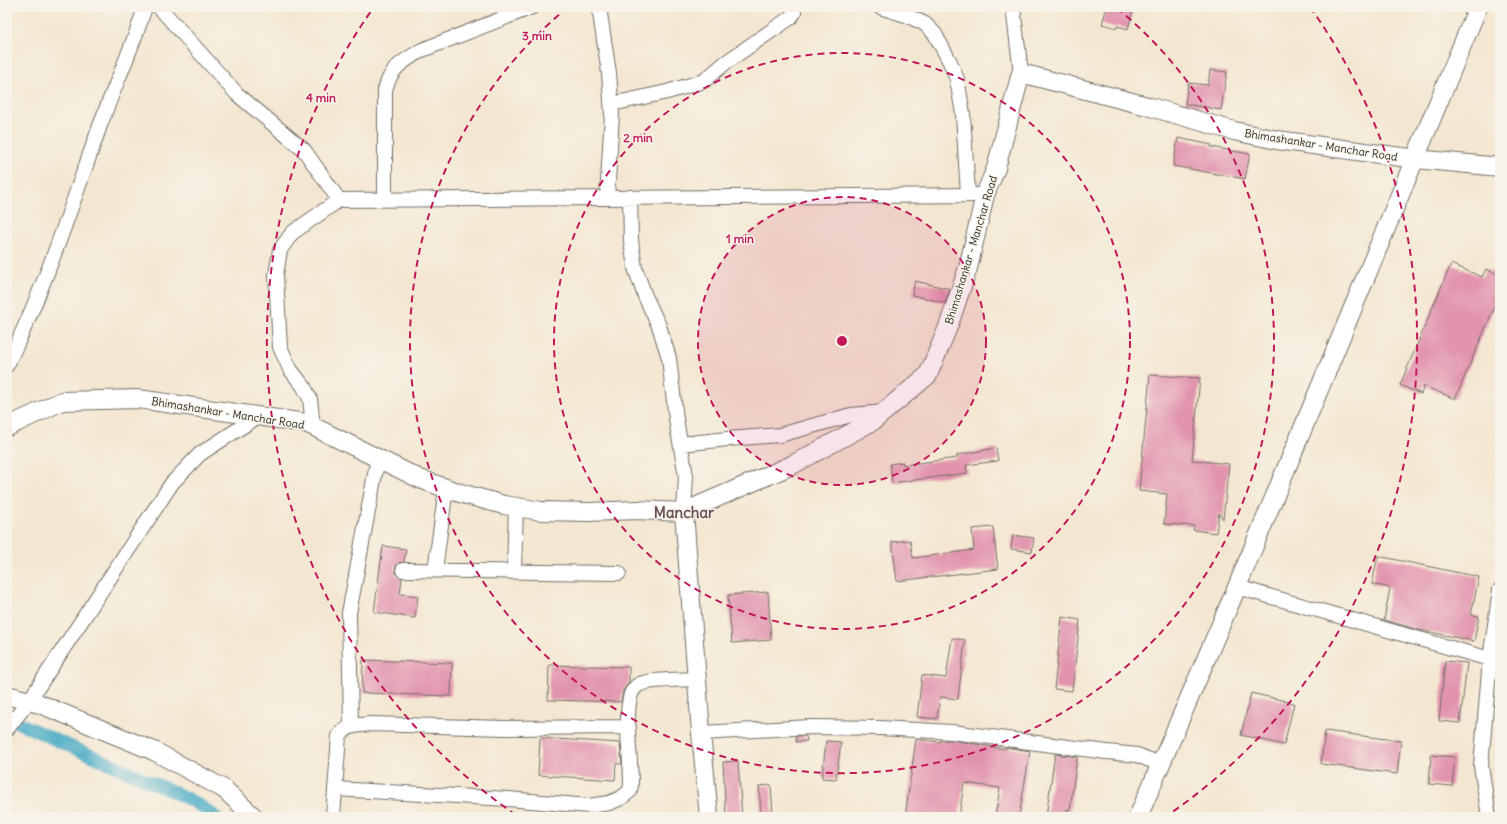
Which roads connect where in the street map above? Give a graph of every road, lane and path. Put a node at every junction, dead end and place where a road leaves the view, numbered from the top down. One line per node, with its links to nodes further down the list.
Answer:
1 (145, 7): 18 (street)
2 (159, 7): 17 (street)
3 (532, 7): 16 (street)
4 (599, 7): 10 (street)
5 (794, 7): 10 (street)
6 (880, 7): 13 (street)
7 (1013, 7): 9 (street)
8 (1478, 7): 11 (main road)
9 (1021, 74): 11 (main road, Bhimashankar - Manchar Road); 13 (main road, Bhimashankar - Manchar Road)
10 (612, 104): 14 (street)
11 (1416, 159): 12 (main road, Bhimashankar - Manchar Road); 32 (main road)
12 (1500, 166)
13 (977, 195): 15 (street); 19 (main road, Bhimashankar - Manchar Road)
14 (607, 198): 15 (street); 16 (street)
15 (630, 198): 23 (street)
16 (385, 199): 17 (street)
17 (339, 200): 21 (street)
18 (7, 366)
19 (886, 412): 23 (street); 27 (main road, Bhimashankar - Manchar Road)
20 (257, 417): 21 (main road, Bhimashankar - Manchar Road); 22 (main road, Bhimashankar - Manchar Road); 37 (street)
21 (313, 426): 24 (main road, Bhimashankar - Manchar Road)
22 (7, 427)
23 (681, 444): 27 (street)
24 (378, 458): 25 (main road, Bhimashankar - Manchar Road); 38 (street)
25 (446, 488): 26 (main road, Bhimashankar - Manchar Road); 29 (street)
26 (516, 507): 27 (main road, Bhimashankar - Manchar Road); 30 (street)
27 (684, 512): 35 (main road)
28 (403, 570): 29 (street)
29 (435, 570): 30 (street)
30 (514, 570): 31 (street)
31 (619, 573)
32 (1238, 587): 34 (street); 42 (main road)
33 (1500, 590): 34 (street)
34 (1495, 660): 48 (street)
35 (697, 679): 39 (street); 41 (main road)
36 (7, 695): 37 (main road)
37 (28, 702): 40 (street); 44 (main road)
38 (351, 727): 39 (street); 43 (street)
39 (629, 727): 43 (street)
40 (7, 729)
41 (701, 733): 42 (street); 46 (main road)
42 (1160, 764): 47 (main road)
43 (335, 789): 45 (street)
44 (254, 817)
45 (333, 817)
46 (709, 817)
47 (1138, 817)
48 (1489, 817)

